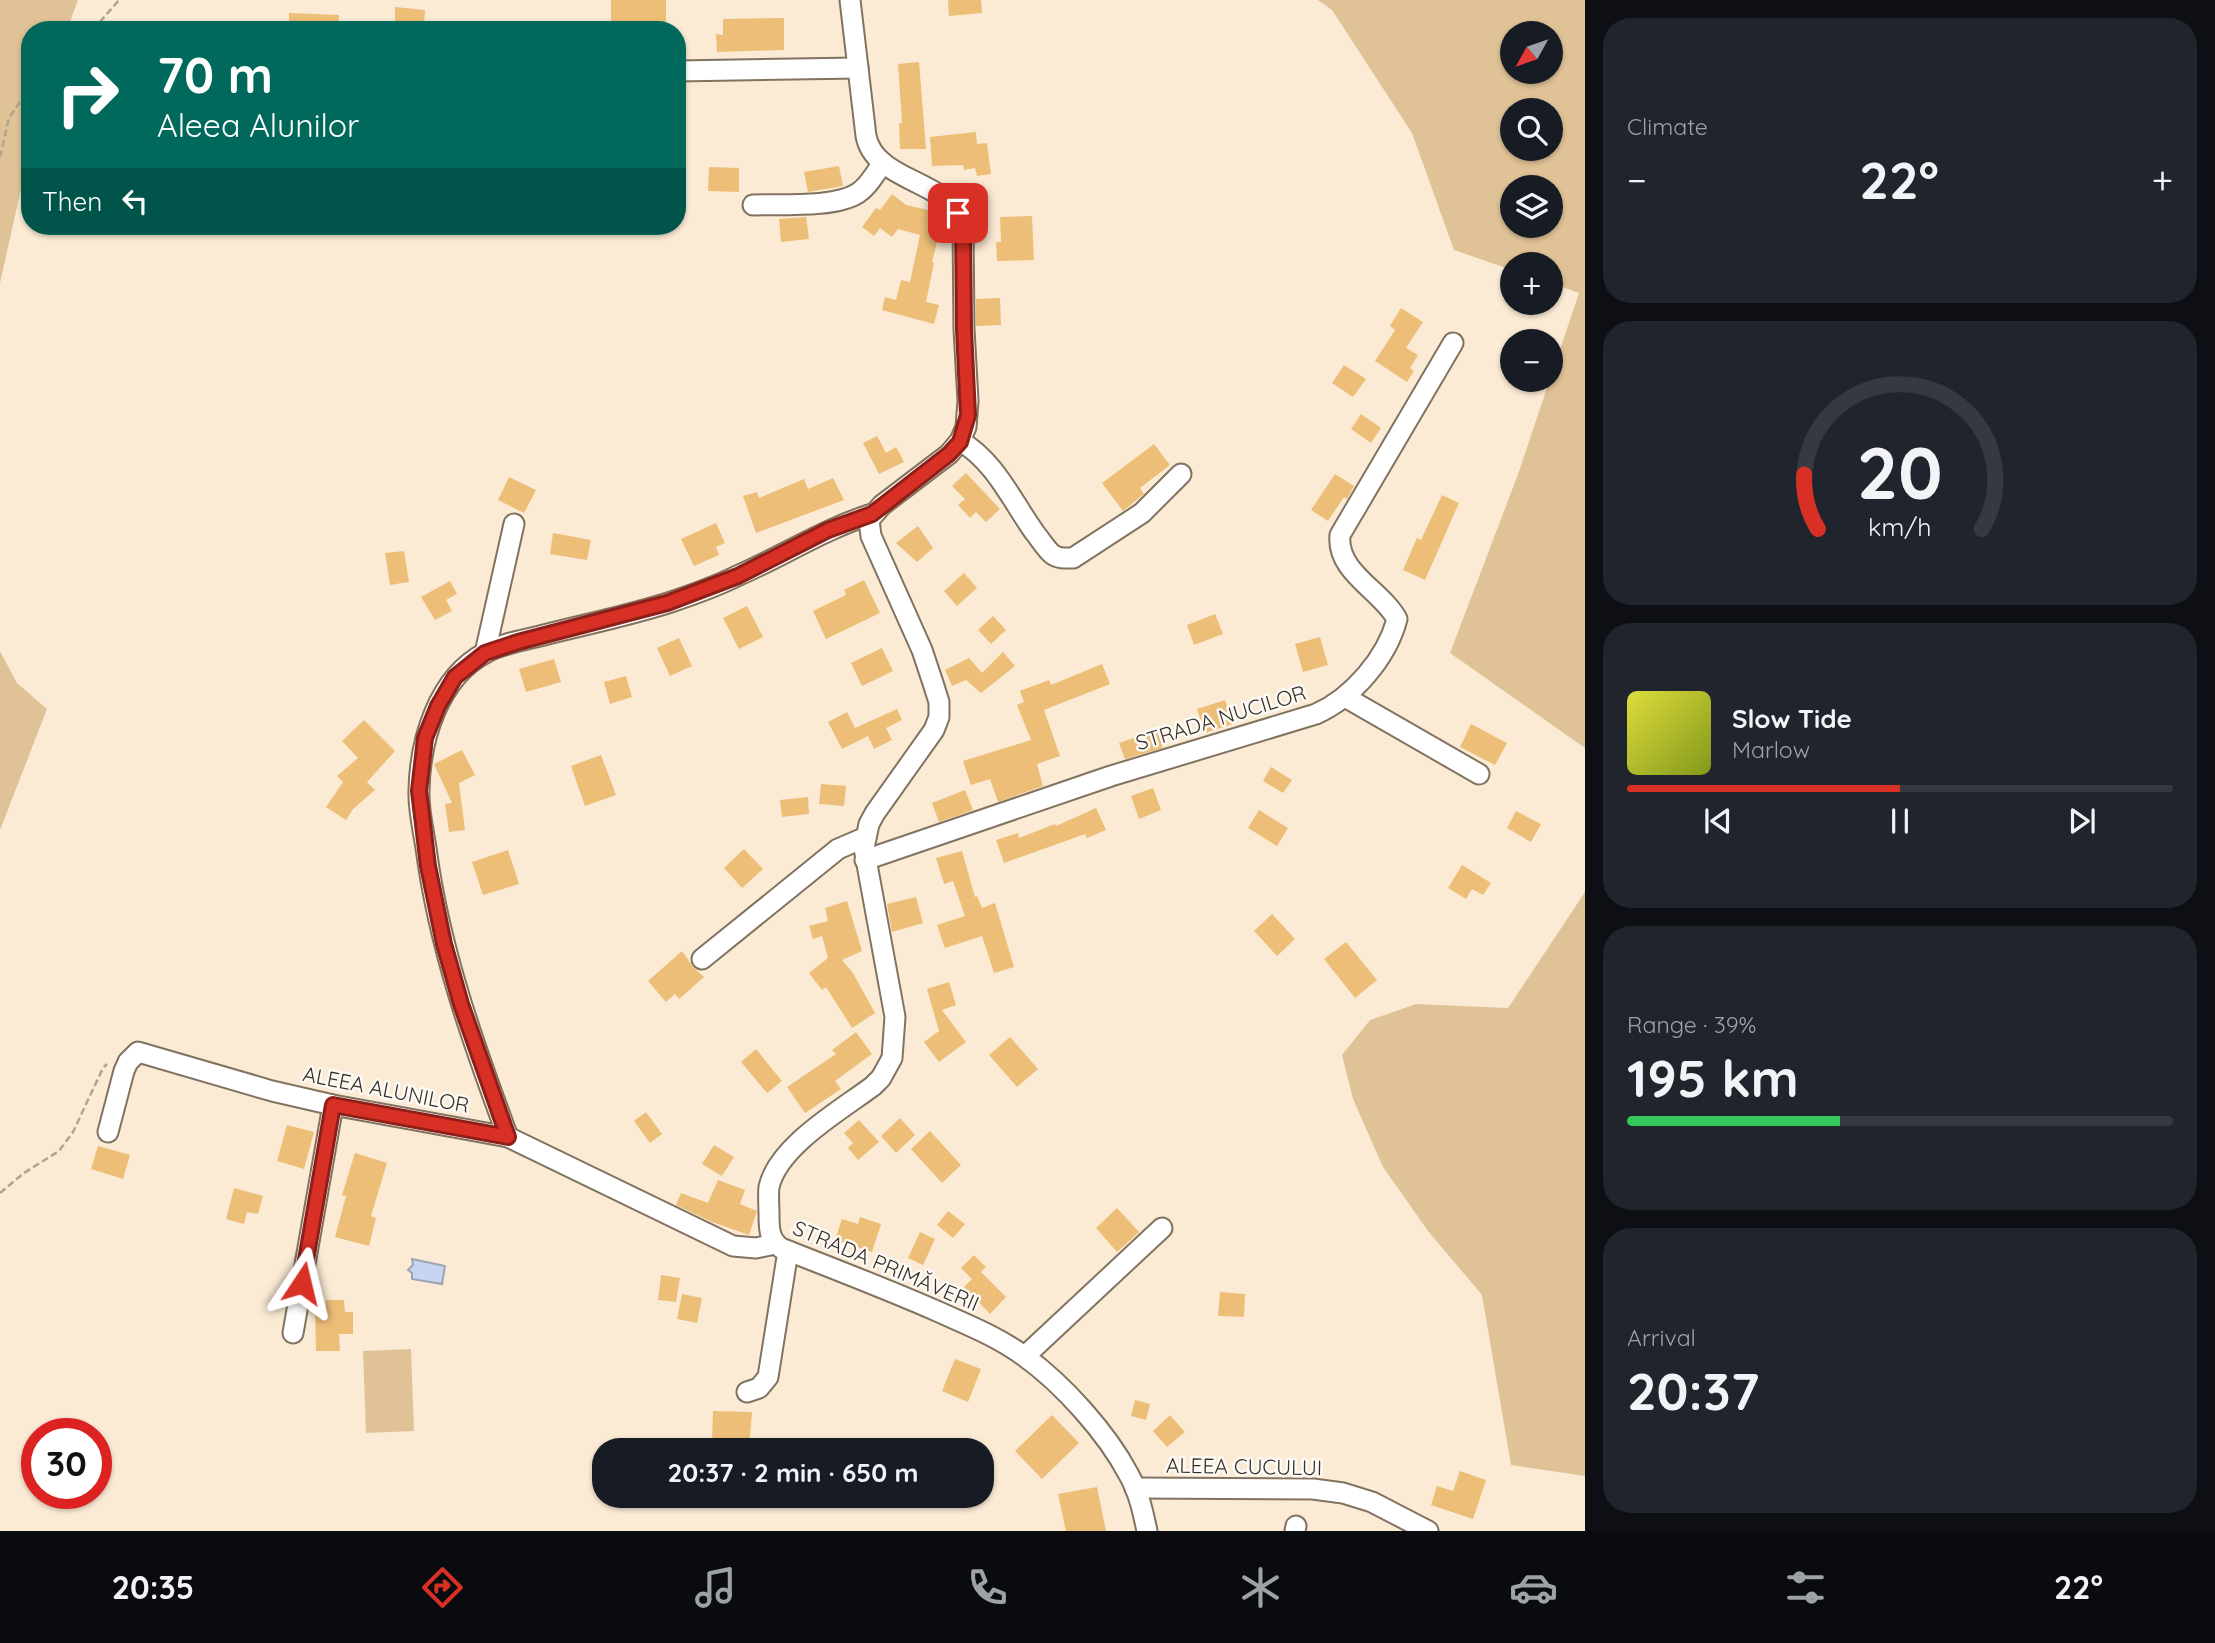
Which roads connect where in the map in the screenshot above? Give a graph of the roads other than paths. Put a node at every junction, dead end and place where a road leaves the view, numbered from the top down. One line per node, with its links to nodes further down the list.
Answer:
1 (850, 0): 2 (street)
2 (858, 68): 3 (street); 4 (street)
3 (686, 71)
4 (883, 163): 5 (street); 7 (street)
5 (753, 205)
6 (1453, 343): 12 (street, STRADA NUCILOR)
7 (960, 442): 8 (street); 9 (street)
8 (1181, 474)
9 (872, 514): 11 (street); 14 (street, STRADA PRIMĂVERII)
10 (514, 524): 11 (street)
11 (485, 653): 19 (street)
12 (1345, 697): 13 (street); 15 (street, STRADA NUCILOR)
13 (1479, 774)
14 (866, 837): 15 (street, STRADA PRIMĂVERII); 16 (street)
15 (864, 860): 21 (street, STRADA PRIMĂVERII)
16 (702, 958)
17 (333, 1105): 18 (street, ALEEA ALUNILOR); 19 (street, ALEEA ALUNILOR); 22 (street)
18 (108, 1132)
19 (508, 1137): 21 (street, ALEEA ALUNILOR)
20 (1162, 1228): 23 (street)
21 (781, 1248): 23 (street, STRADA PRIMĂVERII); 24 (street)
22 (293, 1333)
23 (1025, 1356): 25 (street, STRADA PRIMĂVERII)
24 (747, 1392)
25 (1135, 1488): 26 (street, STRADA PRIMĂVERII); 27 (street, ALEEA CUCULUI)
26 (1147, 1531)
27 (1428, 1531)

